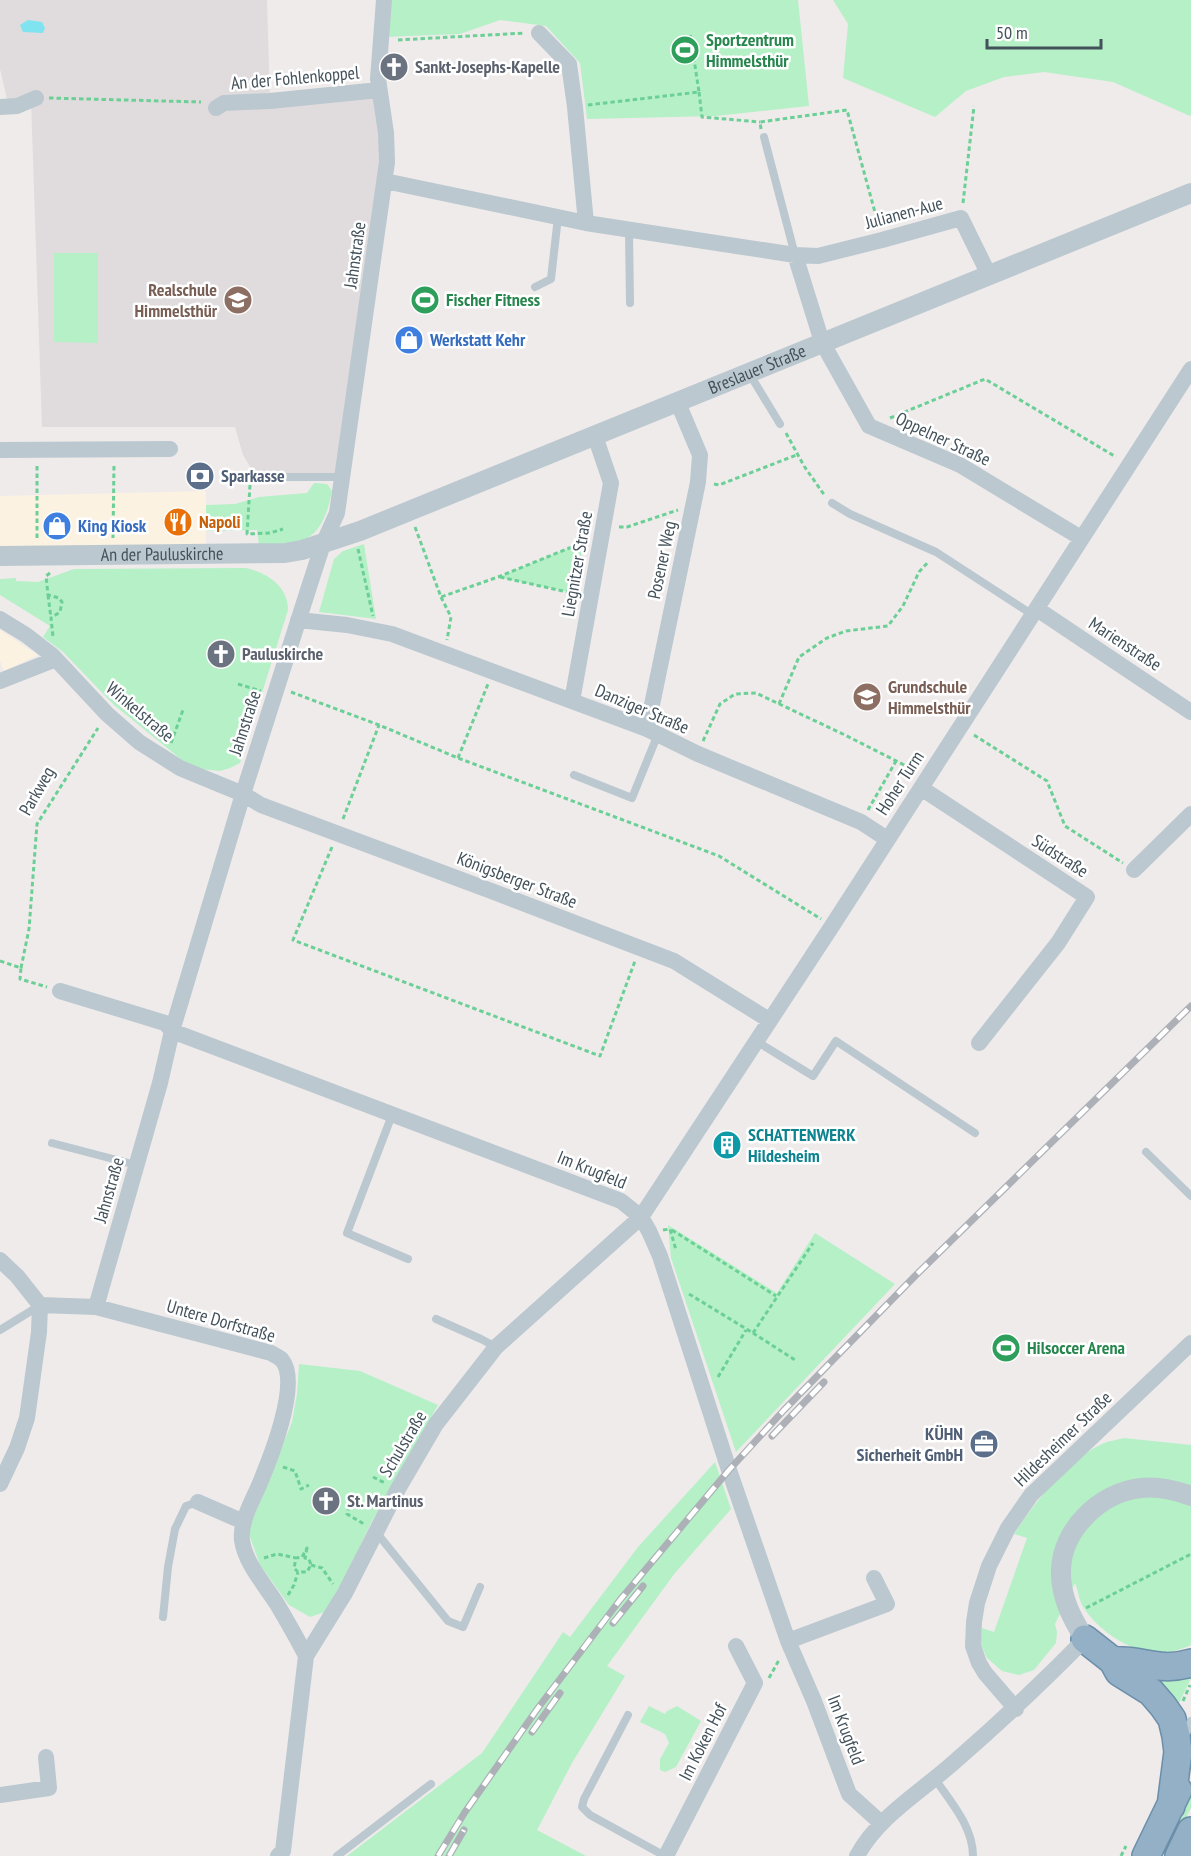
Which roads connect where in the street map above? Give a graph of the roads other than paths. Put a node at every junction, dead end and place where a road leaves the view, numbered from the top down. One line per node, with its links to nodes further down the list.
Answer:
1 (384, 0): 3 (street, Jahnstraße)
2 (539, 33): 11 (street)
3 (379, 90): 5 (street, An der Fohlenkoppel); 8 (street, Jahnstraße)
4 (43, 98): 6 (street)
5 (220, 105)
6 (0, 107)
7 (764, 137): 13 (lane)
8 (385, 181): 10 (street, Julianen-Aue); 26 (street, Jahnstraße)
9 (1191, 193): 14 (street, Breslauer Straße)
10 (558, 217): 11 (street, Julianen-Aue); 15 (lane)
11 (586, 223): 12 (street, Julianen-Aue)
12 (629, 231): 13 (street, Julianen-Aue); 16 (lane)
13 (795, 255): 14 (street, Julianen-Aue); 17 (street)
14 (989, 275): 17 (street, Breslauer Straße)
15 (535, 287)
16 (630, 303)
17 (822, 342): 19 (street, Breslauer Straße); 28 (street, Oppelner Straße)
18 (1191, 369): 28 (street, Hoher Turm)
19 (749, 373): 20 (street, Breslauer Straße); 21 (lane)
20 (678, 403): 22 (street, Breslauer Straße); 38 (street, Posener Weg)
21 (780, 424)
22 (595, 436): 29 (street, Breslauer Straße); 36 (street, Liegnitzer Straße)
23 (170, 449): 24 (street)
24 (0, 450)
25 (256, 477): 26 (lane)
26 (342, 477): 29 (street, Jahnstraße)
27 (832, 503): 31 (lane)
28 (1081, 538): 31 (street, Hoher Turm)
29 (323, 544): 30 (street, An der Pauluskirche); 33 (street, Jahnstraße)
30 (0, 556)
31 (1035, 612): 37 (street, Marienstraße); 40 (street, Hoher Turm)
32 (0, 619): 34 (street, Winkelstraße)
33 (298, 620): 36 (street, Danziger Straße); 41 (street, Jahnstraße)
34 (56, 659): 35 (street); 41 (street, Winkelstraße)
35 (0, 681)
36 (572, 701): 38 (street, Danziger Straße)
37 (1191, 712)
38 (652, 731): 39 (lane); 43 (street, Danziger Straße)
39 (574, 775)
40 (921, 788): 43 (street, Hoher Turm); 49 (street, Südstraße)
41 (243, 794): 46 (street, Königsberger Straße); 47 (street, Jahnstraße)
42 (1191, 814): 44 (street)
43 (887, 839): 46 (street, Hoher Turm)
44 (1134, 870)
45 (60, 991): 47 (street)
46 (769, 1020): 48 (street, Hoher Turm)
47 (172, 1031): 50 (street, Im Krugfeld); 54 (street, Jahnstraße)
48 (756, 1041): 51 (lane); 56 (street, Hoher Turm)
49 (979, 1043)
50 (392, 1115): 56 (street, Im Krugfeld); 57 (lane)
51 (975, 1133)
52 (52, 1143): 54 (lane)
53 (1146, 1152): 55 (lane)
54 (136, 1165): 60 (street, Jahnstraße)
55 (1191, 1196)
56 (645, 1224): 64 (street, Schulstraße); 74 (street, Im Krugfeld)
57 (408, 1258)
58 (0, 1260): 59 (street)
59 (40, 1305): 60 (street, Untere Dorfstraße); 62 (lane); 65 (street)
60 (96, 1306): 68 (street, Untere Dorfstraße)
61 (436, 1319): 64 (lane)
62 (0, 1330)
63 (1191, 1343): 79 (street, Hildesheimer Straße)
64 (496, 1347): 69 (street, Schulstraße)
65 (0, 1484)
66 (1191, 1496): 73 (street)
67 (198, 1502): 68 (street); 72 (lane)
68 (244, 1522): 76 (street, Untere Dorfstraße)
69 (376, 1532): 71 (lane); 76 (street, Schulstraße)
70 (874, 1578): 74 (street)
71 (480, 1587)
72 (163, 1617)
73 (1085, 1639): 77 (highway); 79 (street)
74 (788, 1641): 87 (street, Im Krugfeld)
75 (736, 1646): 91 (street, Im Koken Hof)
76 (306, 1656): 89 (street, Schulstraße)
77 (1113, 1661): 78 (highway); 83 (highway)
78 (1191, 1663)
79 (1016, 1709): 84 (street)
80 (627, 1715): 91 (lane)
81 (1191, 1721): 83 (lane)
82 (45, 1757): 86 (street)
83 (1184, 1757): 94 (highway)
84 (935, 1779): 87 (street); 93 (lane)
85 (431, 1784): 90 (lane)
86 (0, 1795)
87 (881, 1823): 92 (street)
88 (1191, 1832): 95 (highway)
89 (283, 1854)
90 (337, 1856)
91 (666, 1856)
92 (857, 1856)
93 (973, 1856)
94 (1146, 1856)
95 (1179, 1856)

